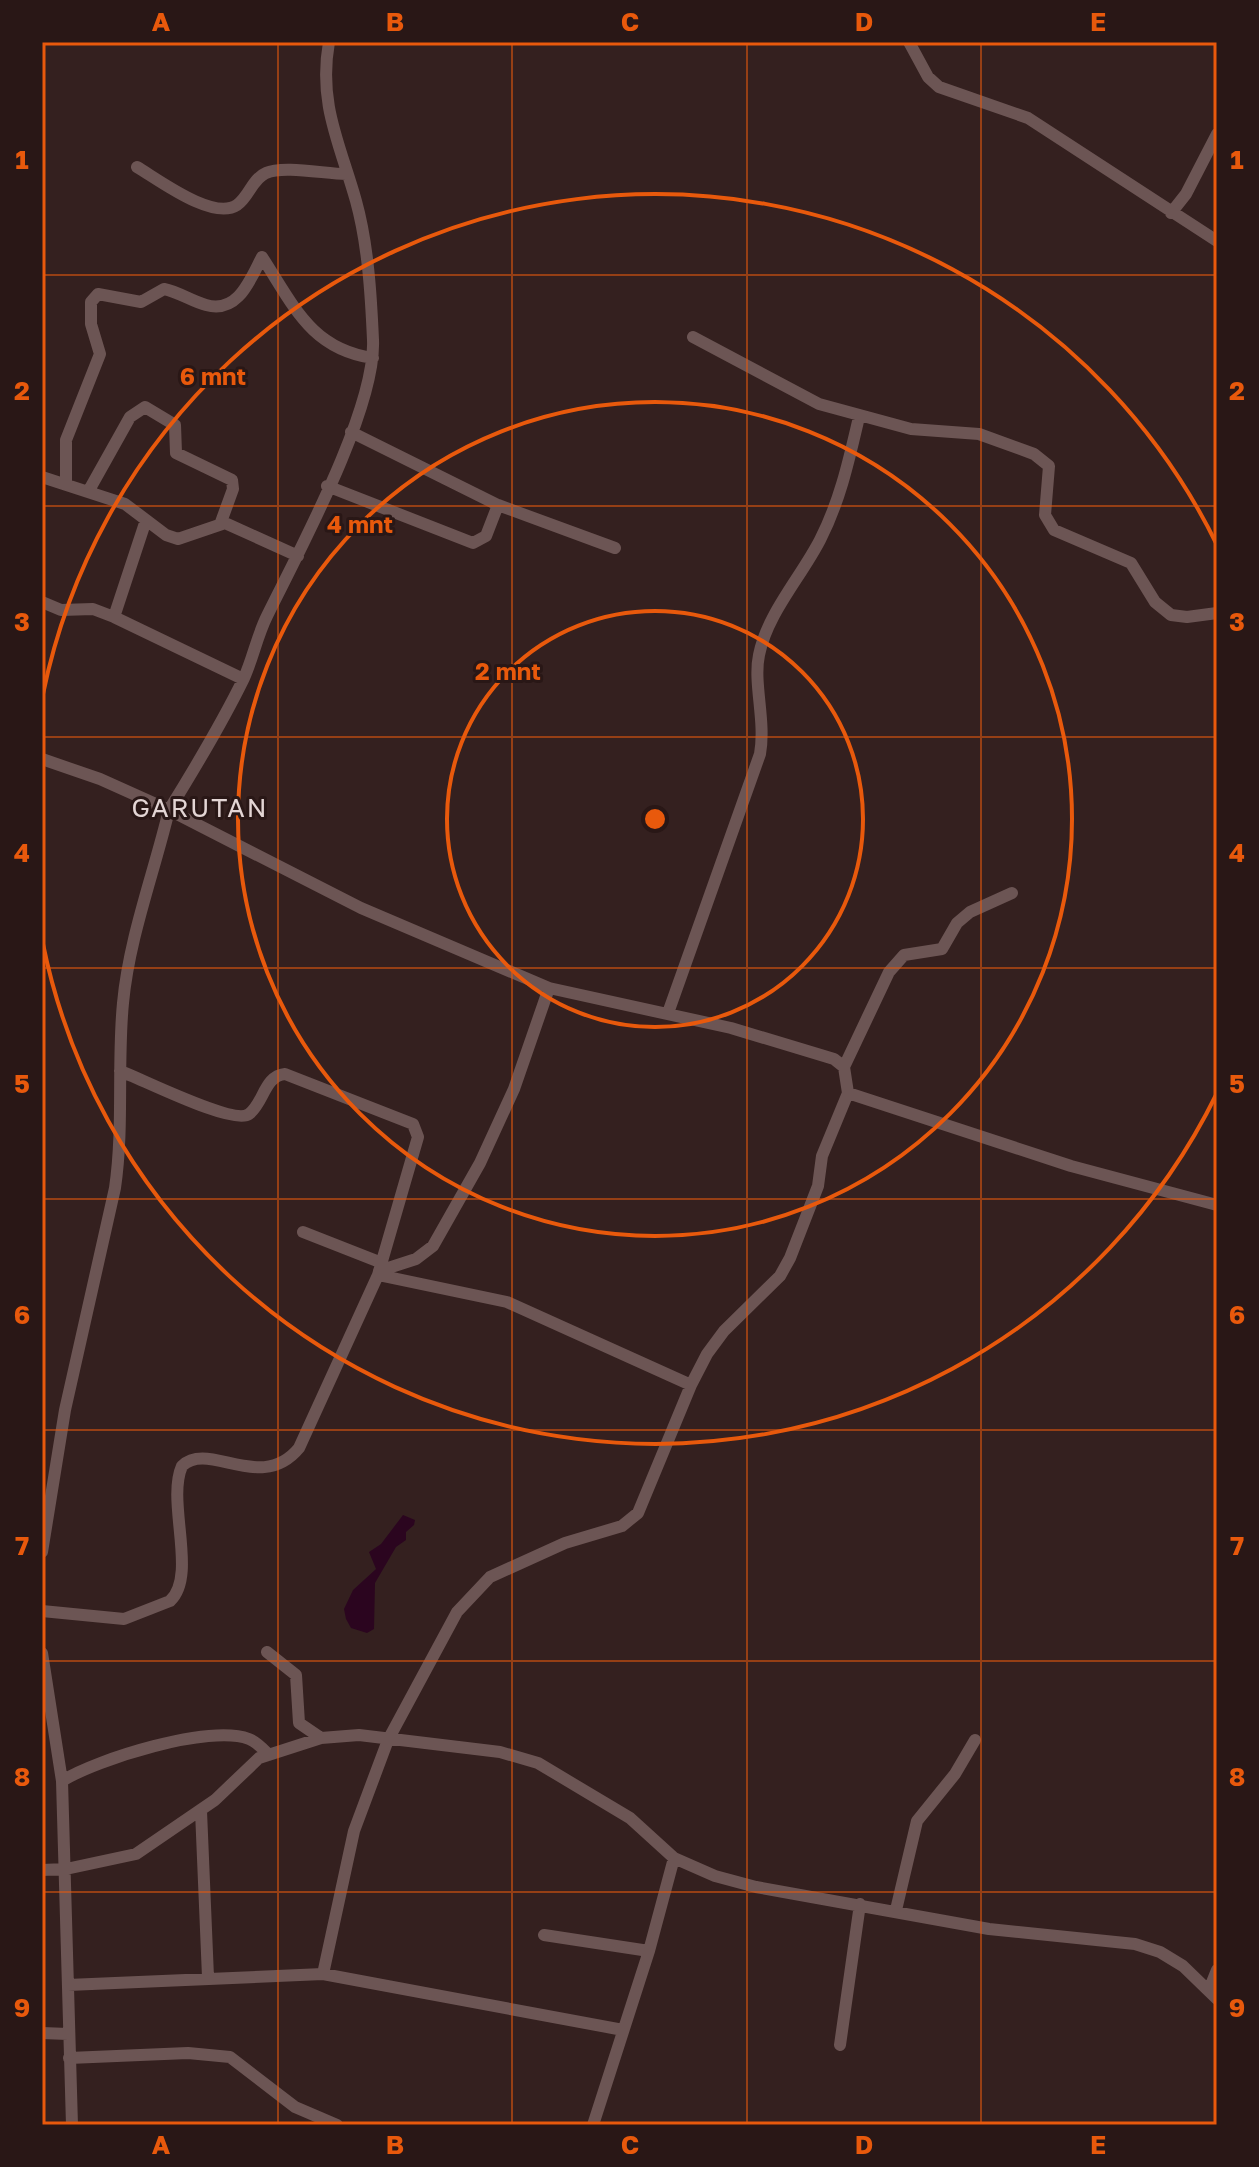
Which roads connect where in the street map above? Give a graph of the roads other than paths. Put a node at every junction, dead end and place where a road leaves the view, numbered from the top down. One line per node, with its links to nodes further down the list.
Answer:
1 (329, 42): 5 (street)
2 (909, 42): 6 (street)
3 (1217, 134): 6 (street)
4 (137, 167): 5 (street)
5 (346, 174): 9 (street)
6 (1171, 213): 7 (street)
7 (1217, 241)
8 (693, 337): 10 (street)
9 (373, 358): 11 (street); 13 (street)
10 (859, 417): 22 (street); 29 (street)
11 (351, 432): 14 (street); 16 (street)
12 (42, 477): 13 (street)
13 (66, 484): 15 (street)
14 (327, 486): 16 (street); 20 (street)
15 (88, 492): 17 (street); 18 (street)
16 (498, 505): 19 (street)
17 (146, 520): 18 (street); 23 (street)
18 (221, 522): 20 (street)
19 (615, 548)
20 (298, 556): 24 (street)
21 (42, 602): 23 (street)
22 (1217, 613)
23 (114, 617): 24 (street)
24 (243, 679): 26 (street)
25 (42, 759): 26 (street)
26 (169, 810): 28 (street); 31 (street)
27 (1012, 893): 30 (street)
28 (549, 988): 29 (street); 35 (street)
29 (668, 1013): 30 (street)
30 (844, 1067): 32 (street)
31 (120, 1071): 35 (street); 37 (street)
32 (848, 1093): 33 (street); 36 (street)
33 (1217, 1205)
34 (303, 1232): 35 (street)
35 (380, 1270): 36 (street); 38 (street)
36 (691, 1385): 43 (street)
37 (42, 1552)
38 (42, 1611)
39 (267, 1652): 42 (street)
40 (42, 1653): 41 (street)
41 (47, 1717): 46 (street)
42 (321, 1738): 43 (street); 45 (street)
43 (388, 1740): 48 (street); 56 (street)
44 (975, 1740): 52 (street)
45 (269, 1755): 46 (street); 47 (street)
46 (62, 1781): 49 (street)
47 (201, 1811): 49 (street); 57 (street)
48 (674, 1858): 51 (street); 54 (street)
49 (66, 1869): 50 (street); 58 (street)
50 (42, 1870)
51 (860, 1904): 52 (street); 63 (street)
52 (896, 1910): 59 (street)
53 (544, 1935): 54 (street)
54 (649, 1951): 60 (street)
55 (1217, 1970): 59 (street)
56 (323, 1974): 57 (street); 60 (street)
57 (208, 1977): 58 (street)
58 (68, 1985): 62 (street)
59 (1213, 1994)
60 (623, 2030): 67 (street)
61 (42, 2033): 62 (street)
62 (68, 2034): 64 (street)
63 (840, 2045)
64 (69, 2058): 65 (street); 66 (street)
65 (72, 2125)
66 (337, 2125)
67 (593, 2125)

